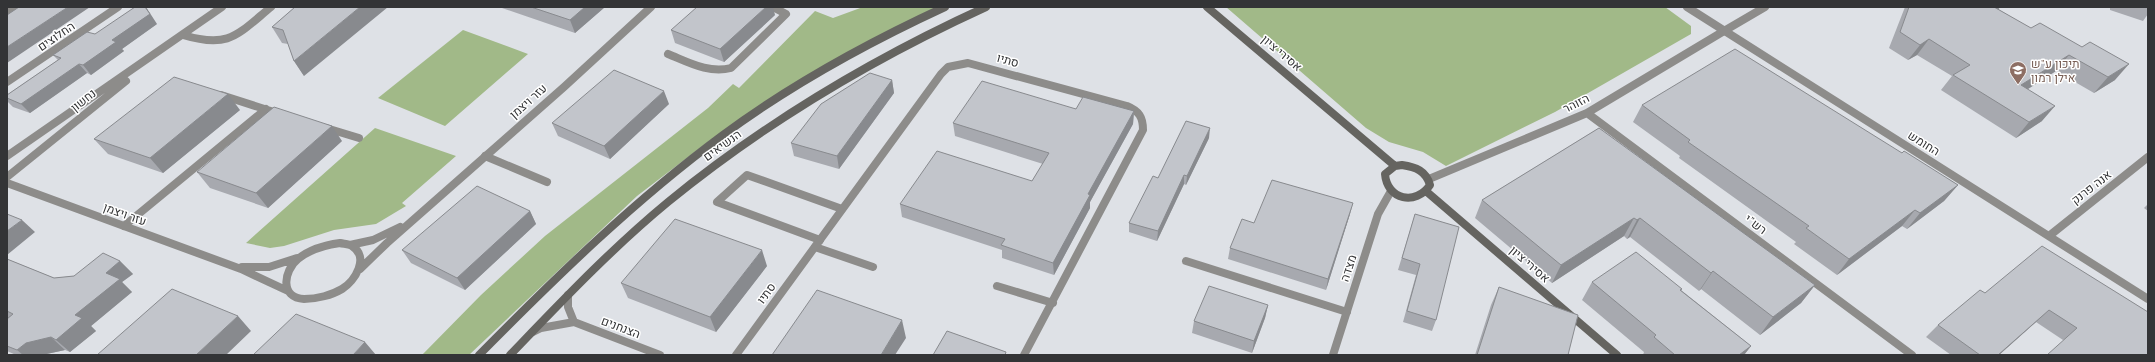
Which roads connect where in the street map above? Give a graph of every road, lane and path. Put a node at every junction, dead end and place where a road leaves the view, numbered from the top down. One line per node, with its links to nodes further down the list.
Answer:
1 (17, 7): 12 (street)
2 (118, 7): 17 (street, החלוצים)
3 (222, 7): 14 (street, נחשון)
4 (271, 7): 14 (street)
5 (651, 7): 25 (street, עזר ויצמן)
6 (773, 7): 16 (street)
7 (945, 7): 53 (street, הנשיאים)
8 (986, 7): 47 (street, הנשיאים)
9 (1207, 7): 27 (street, אסירי ציון)
10 (1687, 7): 13 (street, החומש)
11 (1765, 7): 13 (street, הזוהר)
12 (7, 13)
13 (1724, 31): 20 (street, הזוהר); 37 (street, החומש)
14 (183, 36): 15 (street, נחשון)
15 (175, 41): 24 (street, נחשון); 28 (street, נחשון)
16 (668, 54)
17 (7, 82)
18 (212, 93): 19 (street)
19 (266, 109): 21 (street); 36 (street)
20 (1587, 113): 29 (street, הזוהר); 60 (street, רש"י)
21 (287, 116)
22 (316, 125): 23 (street)
23 (359, 138)
24 (7, 156)
25 (484, 156): 30 (street); 35 (street, עזר ויצמן)
26 (2148, 158): 37 (street, אנה פרנק)
27 (1395, 166): 29 (street); 32 (street)
28 (7, 177)
29 (1429, 179): 33 (street)
30 (547, 182)
31 (7, 183): 36 (street, עזר ויצמן)
32 (1392, 191): 33 (street); 50 (street, מצדה)
33 (1427, 192): 59 (street, אסירי ציון)
34 (842, 209): 38 (street, סתיו); 38 (street); 49 (street, סתיו)
35 (421, 213): 39 (street, עזר ויצמן); 44 (street, עזר ויצמן)
36 (124, 226): 42 (street, עזר ויצמן)
37 (2049, 236): 48 (street, החומש)
38 (818, 244): 43 (street); 56 (street, סתיו)
39 (350, 245): 40 (street); 44 (street)
40 (301, 257): 42 (street, עזר ויצמן); 46 (street)
41 (1186, 261): 50 (street)
42 (235, 266): 46 (street, עזר ויצמן)
43 (873, 267)
44 (360, 270): 46 (street)
45 (997, 286): 49 (street)
46 (288, 291)
47 (568, 295): 51 (street); 52 (street, הנשיאים)
48 (2148, 299)
49 (1052, 303): 57 (street, סתיו)
50 (1347, 312): 58 (street, מצדה)
51 (574, 322): 52 (street); 55 (street, הצנחנים)
52 (530, 334): 54 (street, הנשיאים)
53 (479, 355)
54 (510, 355)
55 (660, 355)
56 (736, 355)
57 (1024, 355)
58 (1333, 355)
59 (1617, 355)
60 (1912, 355)

